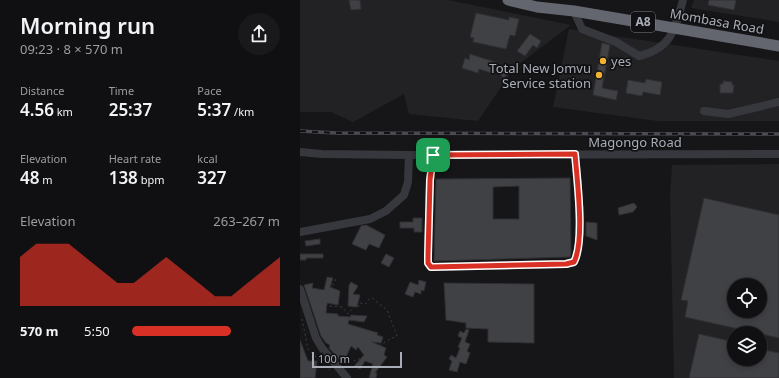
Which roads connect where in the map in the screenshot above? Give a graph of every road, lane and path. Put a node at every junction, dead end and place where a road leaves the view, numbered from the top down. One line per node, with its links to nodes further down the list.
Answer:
1 (508, 0): 3 (highway, Mombasa Road / A8)
2 (683, 0): 4 (street)
3 (574, 11): 4 (highway, Mombasa Road / A8); 4 (street)
4 (676, 27): 5 (highway, Mombasa Road / A8)
5 (779, 46)
6 (779, 102): 7 (street)
7 (704, 111)
8 (300, 152): 11 (street, Magongo Road)
9 (575, 154): 10 (street, Magongo Road); 12 (street, Magongo Road); 12 (street)
10 (779, 154)
11 (409, 155): 12 (street, Magongo Road); 13 (street)
12 (433, 155)
13 (300, 232)
14 (336, 279): 17 (path)
15 (300, 289): 16 (street)
16 (304, 301): 17 (path); 18 (street)
17 (326, 304): 18 (path)
18 (341, 369): 19 (street)
19 (347, 378)

